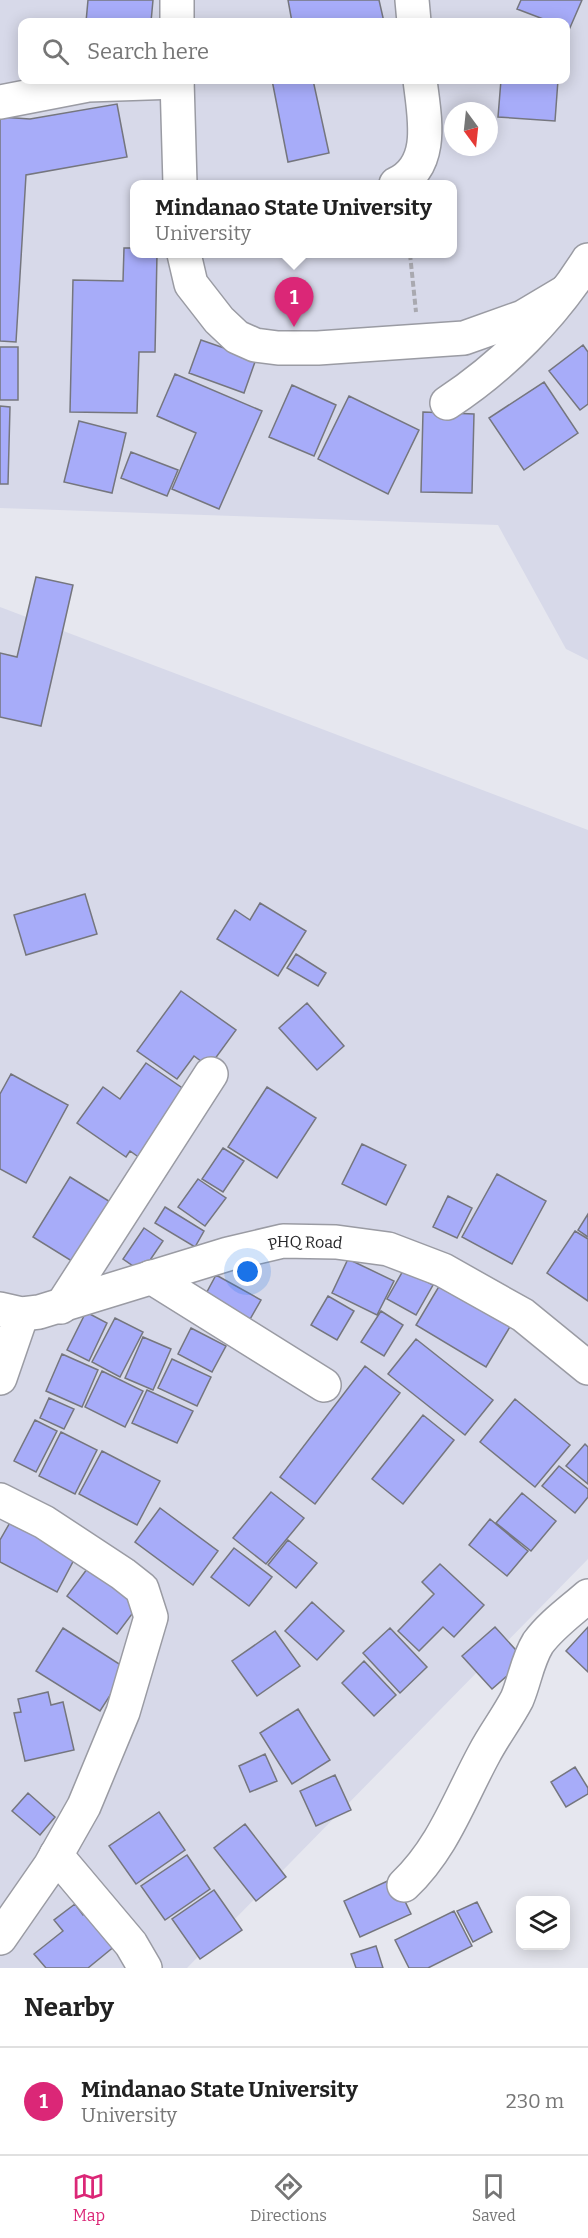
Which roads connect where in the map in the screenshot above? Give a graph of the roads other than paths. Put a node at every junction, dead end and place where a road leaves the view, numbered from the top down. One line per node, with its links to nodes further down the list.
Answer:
1 (177, 0): 3 (street)
2 (412, 0): 4 (street)
3 (177, 18)
4 (414, 18)
5 (110, 84): 8 (street)
6 (177, 84): 9 (street)
7 (420, 84): 10 (street)
8 (0, 102)
9 (180, 180)
10 (401, 180)
11 (185, 258): 13 (street)
12 (588, 260): 13 (street)
13 (565, 292): 14 (street)
14 (447, 403)
15 (211, 1074): 17 (street)
16 (151, 1277): 17 (street, PHQ Road); 19 (street, PHQ Road); 21 (street)
17 (61, 1306): 18 (street, PHQ Road)
18 (11, 1312): 20 (street)
19 (588, 1368)
20 (0, 1378)
21 (324, 1384)
22 (0, 1500): 24 (street)
23 (588, 1596): 25 (street)
24 (56, 1855): 26 (street); 27 (street)
25 (404, 1885)
26 (0, 1938)
27 (145, 1968)

